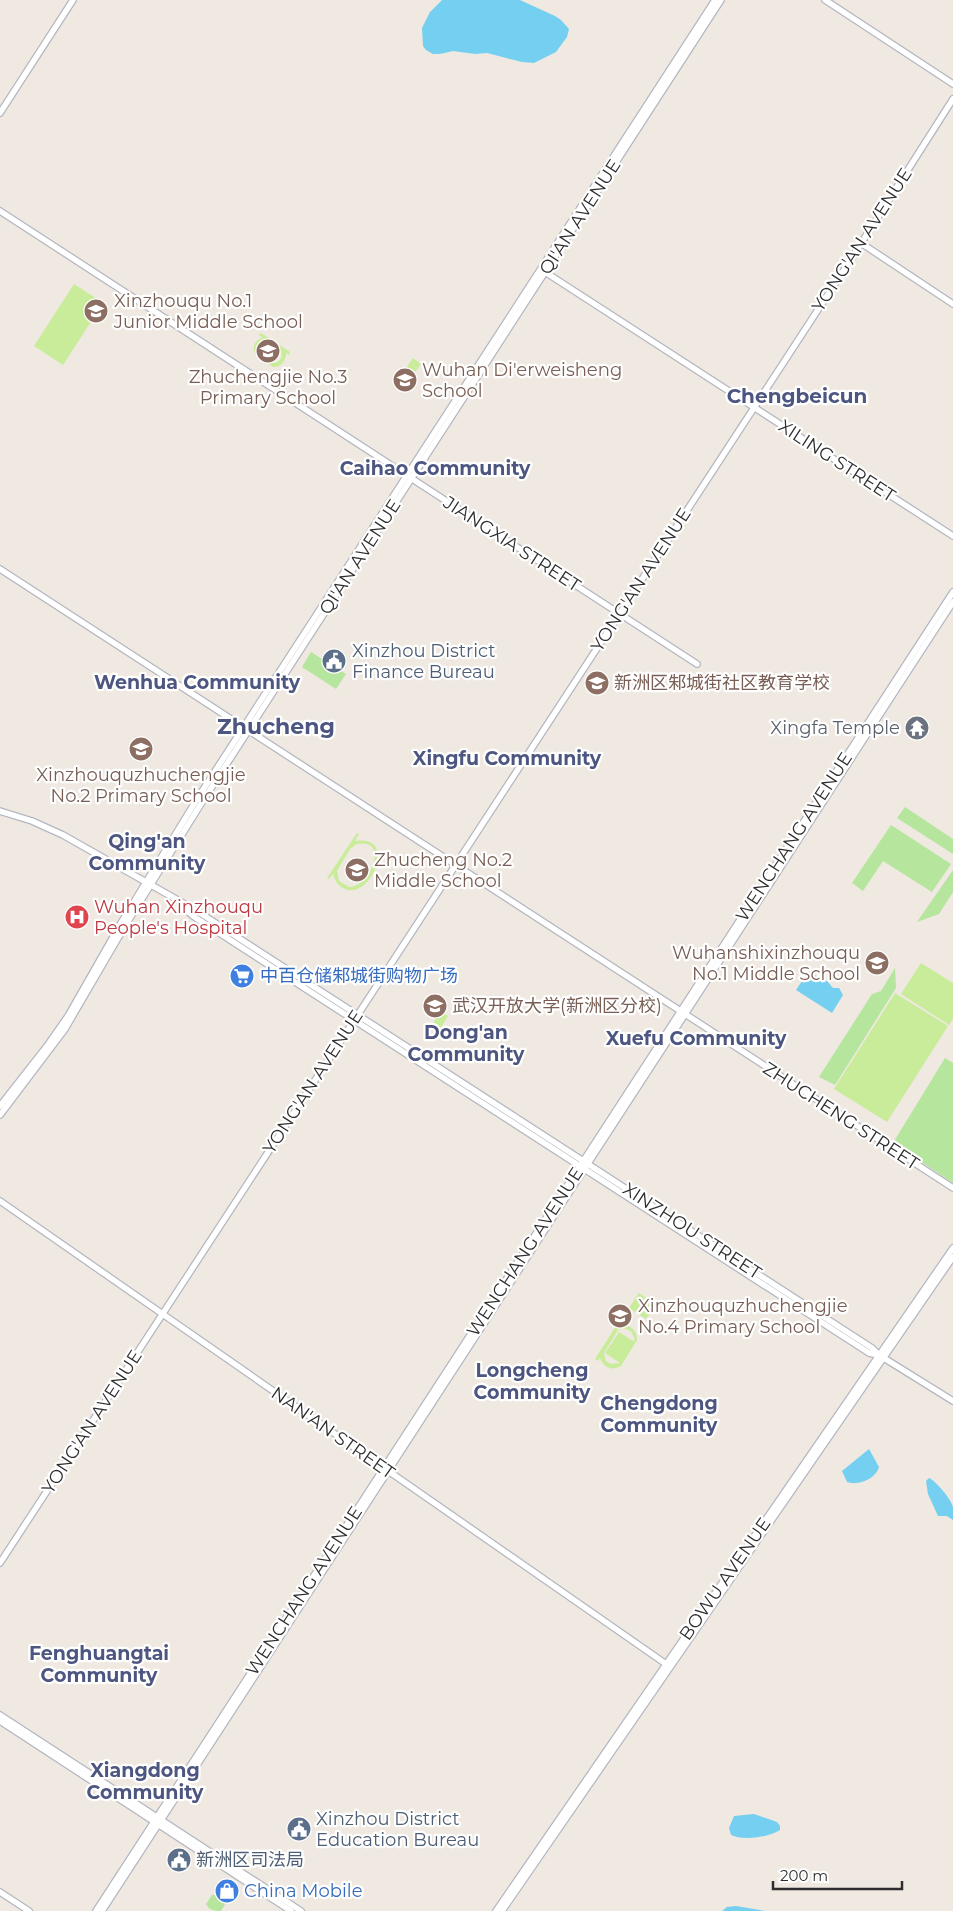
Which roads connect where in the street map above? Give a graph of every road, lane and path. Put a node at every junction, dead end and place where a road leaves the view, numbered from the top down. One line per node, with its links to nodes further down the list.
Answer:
1 (72, 0): 7 (main road)
2 (715, 0): 13 (main road, QI'AN AVENUE)
3 (721, 0): 10 (main road, QI'AN AVENUE)
4 (824, 0): 5 (main road)
5 (953, 84)
6 (953, 99): 9 (main road, YONG'AN AVENUE)
7 (0, 113)
8 (0, 211): 13 (main road, JIANGXIA STREET)
9 (861, 243): 11 (main road); 12 (main road, YONG'AN AVENUE)
10 (545, 272): 12 (main road, XILING STREET); 13 (main road, QI'AN AVENUE)
11 (953, 304)
12 (754, 407): 14 (main road, XILING STREET); 18 (main road, YONG'AN AVENUE)
13 (409, 477): 18 (main road, JIANGXIA STREET); 20 (main road, QI'AN AVENUE)
14 (953, 536)
15 (0, 569): 20 (main road, ZHUCHENG STREET)
16 (953, 592): 24 (main road, WENCHANG AVENUE)
17 (953, 602): 24 (main road, WENCHANG AVENUE)
18 (619, 614): 19 (main road, JIANGXIA STREET); 22 (main road, YONG'AN AVENUE)
19 (697, 664)
20 (246, 728): 22 (main road, ZHUCHENG STREET); 23 (main road, QI'AN AVENUE)
21 (0, 811): 23 (main road, XINZHOU STREET)
22 (455, 864): 24 (main road, ZHUCHENG STREET); 25 (main road, YONG'AN AVENUE)
23 (147, 884): 25 (main road, XINZHOU STREET); 26 (main road, QI'AN AVENUE); 27 (main road, QI'AN AVENUE)
24 (683, 1013): 28 (main road, WENCHANG AVENUE); 29 (main road, ZHUCHENG STREET)
25 (355, 1017): 28 (main road, XINZHOU STREET); 33 (main road, YONG'AN AVENUE)
26 (0, 1106)
27 (0, 1115)
28 (584, 1165): 34 (main road, XINZHOU STREET); 36 (main road, WENCHANG AVENUE)
29 (953, 1188)
30 (0, 1202): 33 (main road, NAN'AN STREET)
31 (953, 1248): 34 (main road, BOWU AVENUE)
32 (953, 1257): 34 (main road, BOWU AVENUE)
33 (162, 1314): 36 (main road, NAN'AN STREET); 37 (main road, YONG'AN AVENUE)
34 (881, 1356): 35 (main road, XINZHOU STREET); 38 (main road, BOWU AVENUE); 49 (main road, BOWU AVENUE)
35 (953, 1401)
36 (386, 1470): 38 (main road, NAN'AN STREET); 41 (main road, WENCHANG AVENUE)
37 (0, 1562)
38 (666, 1664): 48 (main road, BOWU AVENUE)
39 (0, 1715): 41 (main road)
40 (0, 1721): 41 (main road)
41 (158, 1821): 44 (main road, WENCHANG AVENUE); 45 (main road, WENCHANG AVENUE); 46 (main road); 47 (main road)
42 (0, 1892): 43 (main road)
43 (29, 1911)
44 (96, 1911)
45 (102, 1911)
46 (291, 1911)
47 (301, 1911)
48 (496, 1911)
49 (502, 1911)

